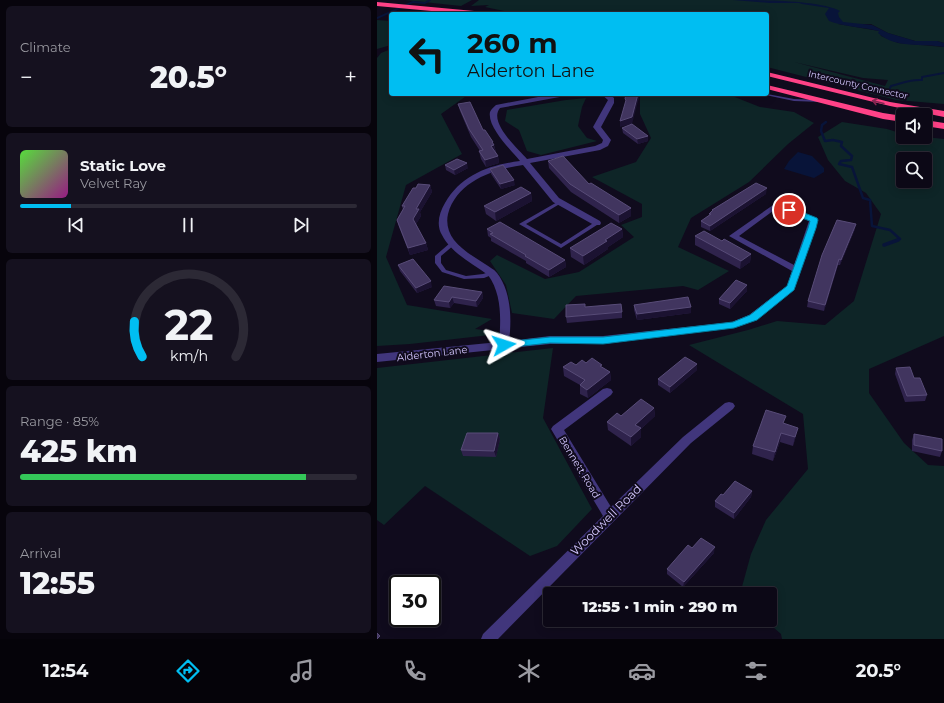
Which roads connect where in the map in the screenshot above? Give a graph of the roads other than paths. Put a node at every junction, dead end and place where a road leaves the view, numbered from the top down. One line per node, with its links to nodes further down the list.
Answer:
1 (377, 4): 2 (highway)
2 (463, 12)
3 (769, 74): 9 (highway, Intercounty Connector, one-way to 3)
4 (769, 87): 8 (highway)
5 (769, 95): 8 (lane)
6 (554, 96): 13 (street)
7 (607, 96): 13 (street)
8 (825, 101): 10 (highway)
9 (944, 114)
10 (896, 117)
11 (932, 124): 12 (highway)
12 (944, 126)
13 (525, 162): 14 (street); 16 (street)
14 (561, 202): 15 (street); 15 (lane)
15 (597, 223)
16 (452, 244): 18 (street); 18 (lane)
17 (797, 270): 17 (street, Alderton Lane); 19 (street, Alderton Lane)
18 (492, 273): 19 (street)
19 (504, 345): 20 (street, Alderton Lane)
20 (377, 358)
21 (607, 392): 23 (street, Bennett Road)
22 (729, 406): 23 (street, Woodwell Road)
23 (610, 516): 24 (street, Woodwell Road)
24 (488, 639)

